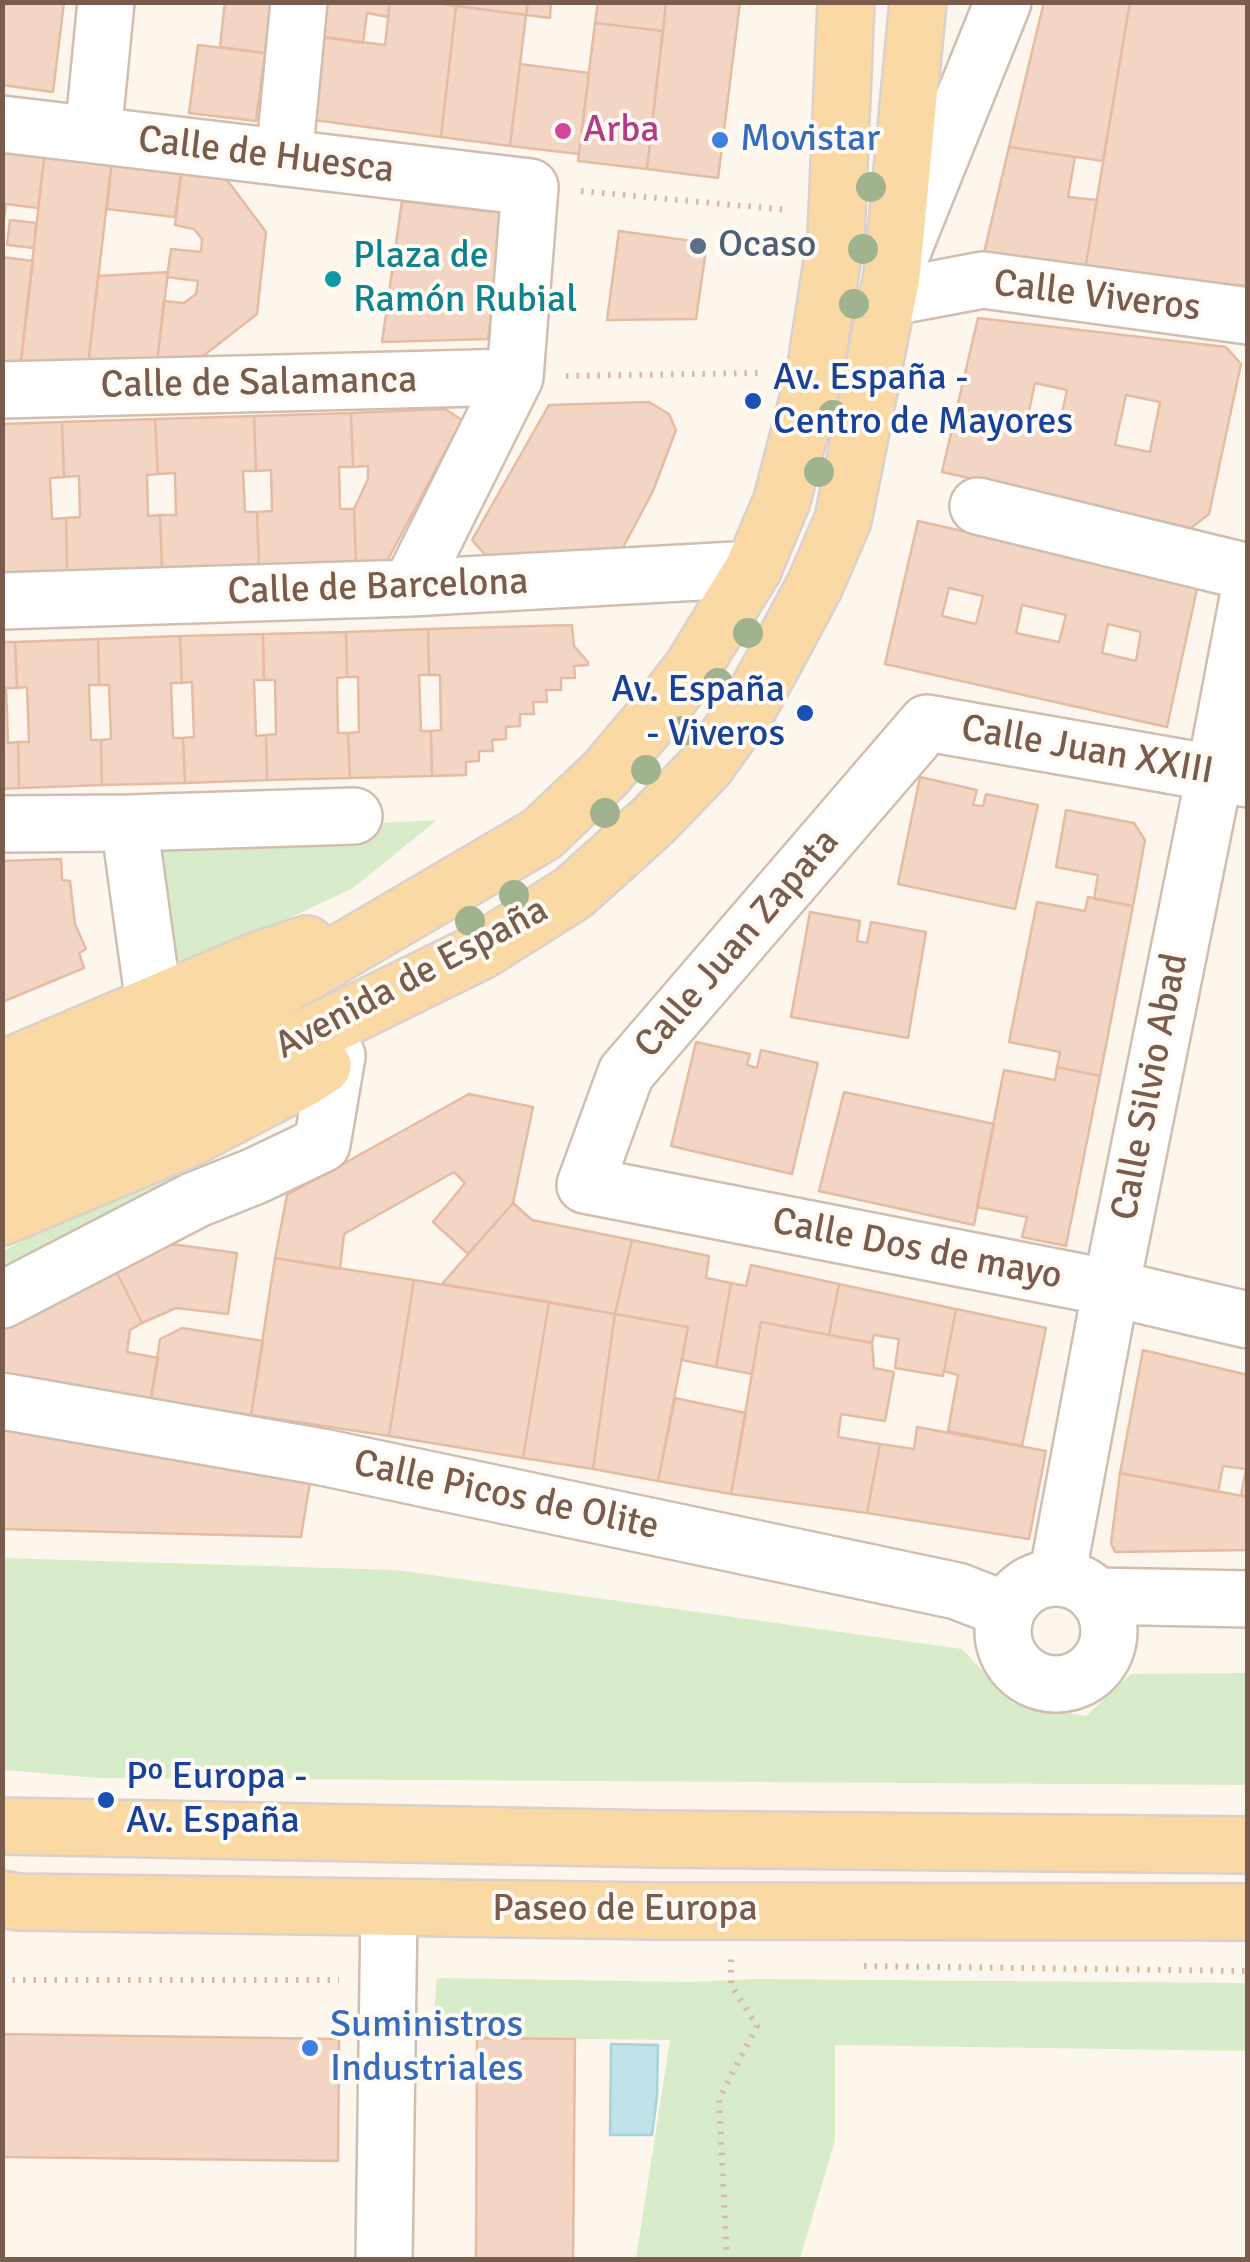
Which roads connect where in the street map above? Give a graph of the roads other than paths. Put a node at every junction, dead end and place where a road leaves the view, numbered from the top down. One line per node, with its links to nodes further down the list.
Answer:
1 (106, 2): 7 (street)
2 (299, 2): 8 (street)
3 (846, 2): 14 (main road, Avenida de España)
4 (918, 2): 9 (main road, Avenida de España)
5 (1003, 2): 9 (street)
6 (2, 124): 7 (street, Calle de Huesca)
7 (93, 135): 8 (street, Calle de Huesca)
8 (284, 158): 11 (street, Calle de Huesca)
9 (890, 287): 10 (street, Calle Viveros); 25 (main road, Avenida de España)
10 (1248, 316)
11 (514, 377): 12 (street, Calle de Salamanca); 16 (street)
12 (2, 390)
13 (978, 506): 15 (street)
14 (753, 569): 16 (street, Calle de Barcelona); 24 (main road, Avenida de España)
15 (1248, 572)
16 (410, 588): 18 (street, Calle de Barcelona)
17 (1248, 598): 20 (street, Calle Silvio Abad)
18 (2, 601)
19 (927, 724): 20 (street, Calle Juan XXIII); 31 (street, Calle Juan Zapata)
20 (1232, 776): 33 (street, Calle Silvio Abad)
21 (354, 816): 23 (street)
22 (2, 824): 23 (street)
23 (130, 824): 26 (street)
24 (423, 904): 26 (main road); 29 (main road, Avenida de España)
25 (483, 950): 27 (main road); 30 (main road, Avenida de España)
26 (154, 1004): 28 (main road)
27 (337, 1056): 32 (main road); 34 (street)
28 (2, 1069)
29 (2, 1116)
30 (2, 1171)
31 (585, 1185): 33 (street, Calle Dos de mayo)
32 (2, 1216)
33 (1111, 1288): 35 (street, Calle Dos de mayo); 37 (street, Calle Silvio Abad)
34 (2, 1300)
35 (1248, 1320)
36 (2, 1400): 39 (street, Calle Picos de Olite)
37 (1077, 1586): 38 (street); 39 (street); 39 (street)
38 (1248, 1599)
39 (1006, 1610)
40 (2, 1826): 41 (main road, Paseo de Europa)
41 (1248, 1844)
42 (2, 1899): 43 (main road, Paseo de Europa)
43 (389, 1908): 44 (main road, Paseo de Europa); 45 (street)
44 (1248, 1912)
45 (384, 2260)

